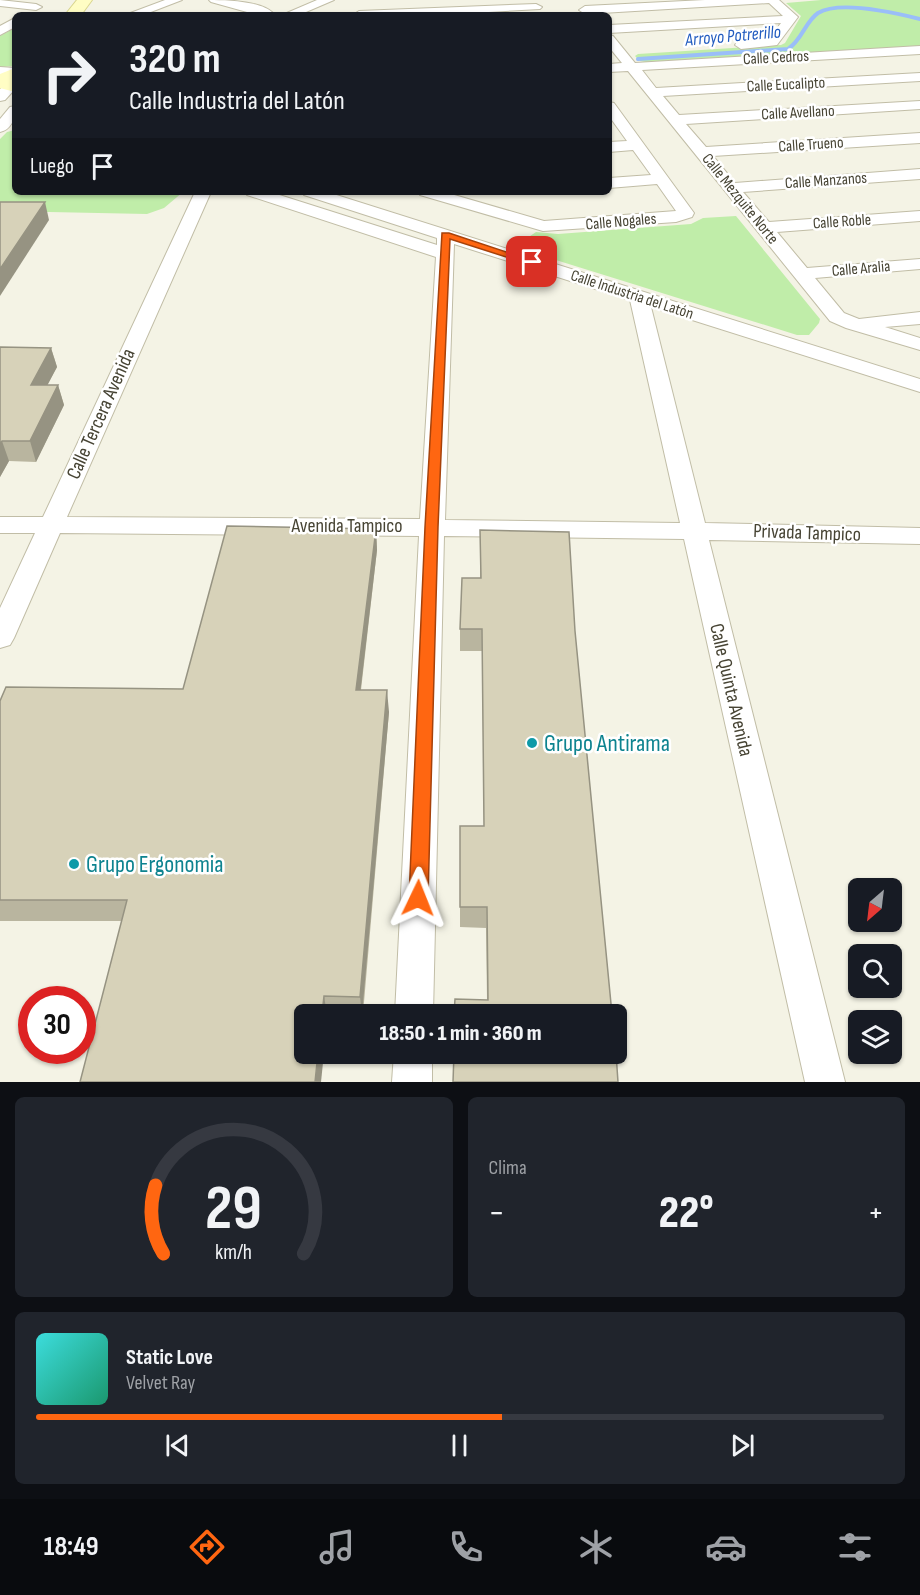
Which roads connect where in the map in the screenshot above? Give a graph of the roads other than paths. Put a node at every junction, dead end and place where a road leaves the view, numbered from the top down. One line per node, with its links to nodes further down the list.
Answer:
1 (85, 0): 12 (street)
2 (176, 0): 11 (street)
3 (215, 0): 15 (street)
4 (328, 0): 16 (street)
5 (379, 0): 17 (street)
6 (770, 0): 10 (street); 19 (street)
7 (0, 3): 8 (street)
8 (40, 3)
9 (536, 7): 18 (street)
10 (584, 8)
11 (148, 9): 13 (street); 14 (street)
12 (75, 12)
13 (140, 12)
14 (160, 12)
15 (265, 12)
16 (296, 12)
17 (356, 12)
18 (384, 12)
19 (790, 19): 20 (street); 22 (street)
20 (612, 29)
21 (612, 43): 24 (street, Calle Mezquite Norte)
22 (733, 46)
23 (920, 50): 24 (street, Calle Cedros)
24 (623, 58): 26 (street, Calle Mezquite Norte)
25 (920, 77): 26 (street, Calle Eucalipto)
26 (653, 92): 30 (street, Calle Mezquite Norte)
27 (920, 105): 30 (street, Calle Avellano)
28 (612, 112): 33 (street, Calle Nogales)
29 (12, 114): 31 (street)
30 (676, 120): 35 (street, Calle Mezquite Norte)
31 (0, 129)
32 (920, 138): 35 (street, Calle Trueno)
33 (638, 145): 34 (street); 37 (street, Calle Nogales)
34 (612, 147)
35 (702, 153): 39 (street, Calle Mezquite Norte)
36 (920, 174): 39 (street, Calle Manzanos)
37 (663, 179): 38 (street); 43 (street, Calle Nogales)
38 (612, 183)
39 (731, 188): 45 (street, Calle Mezquite Norte)
40 (202, 195): 55 (street, Calle Tercera Avenida)
41 (264, 195): 46 (street, Calle Industria del Latón)
42 (318, 195): 46 (street, Calle Industria del Latón)
43 (434, 195)
44 (920, 216): 45 (street, Calle Roble)
45 (764, 228): 48 (street, Calle Mezquite Norte)
46 (446, 244): 49 (street, Calle Industria del Latón); 56 (street)
47 (920, 264): 48 (street, Calle Aralia)
48 (802, 274): 51 (street, Calle Mezquite Norte)
49 (639, 297): 53 (street, Calle Industria del Latón); 57 (street, Calle Quinta Avenida)
50 (920, 318): 51 (street)
51 (854, 324): 52 (street, Calle Mezquite Norte)
52 (920, 344)
53 (920, 386)
54 (0, 525): 55 (street, Avenida Tampico)
55 (51, 525): 56 (street, Avenida Tampico); 59 (street, Calle Tercera Avenida)
56 (432, 527): 57 (street, Avenida Tampico); 60 (street)
57 (693, 530): 58 (street, Privada Tampico); 63 (street, Calle Quinta Avenida)
58 (920, 536)
59 (0, 638)
60 (414, 1004)
61 (413, 1064): 62 (street)
62 (412, 1082)
63 (825, 1082)

